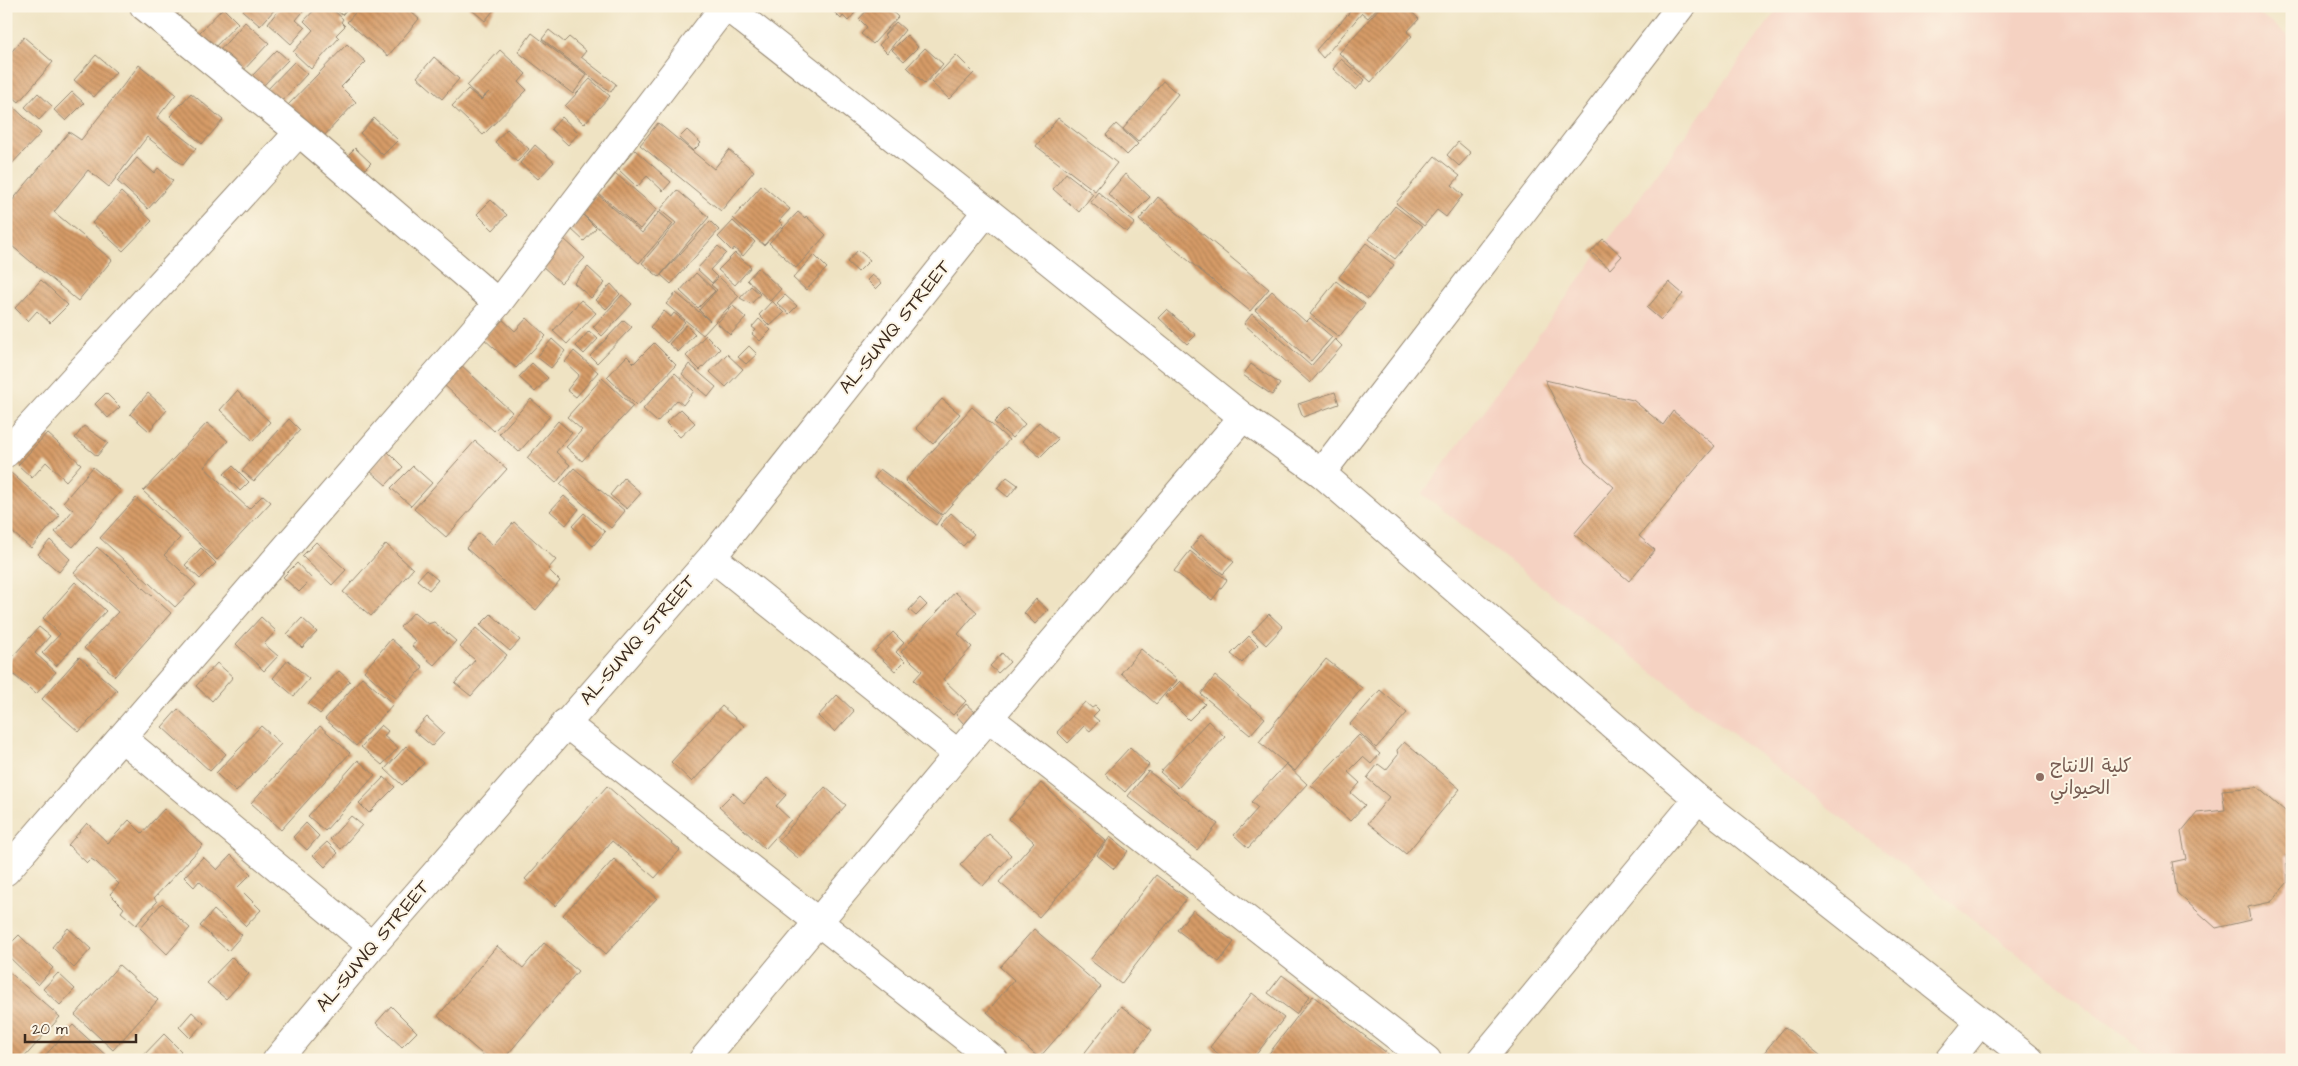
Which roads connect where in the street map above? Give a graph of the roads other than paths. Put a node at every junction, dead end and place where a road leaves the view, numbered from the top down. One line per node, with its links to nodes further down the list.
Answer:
1 (144, 6): 4 (street)
2 (726, 6): 5 (street); 6 (street)
3 (1681, 6): 9 (street)
4 (299, 132): 6 (street); 8 (street)
5 (988, 212): 7 (street); 10 (street, AL-SUWQ STREET)
6 (498, 303): 13 (street)
7 (1243, 417): 9 (street); 11 (street)
8 (6, 453)
9 (1321, 474): 15 (street)
10 (712, 557): 12 (street, AL-SUWQ STREET); 14 (street)
11 (989, 718): 14 (street); 23 (street)
12 (565, 723): 17 (street); 18 (street, AL-SUWQ STREET)
13 (122, 738): 16 (street); 18 (street)
14 (958, 754): 17 (street)
15 (1698, 799): 19 (street); 24 (street)
16 (6, 871)
17 (819, 921): 21 (street); 22 (street)
18 (372, 946): 20 (street, AL-SUWQ STREET)
19 (1981, 1021): 25 (street); 26 (street)
20 (277, 1060)
21 (703, 1060)
22 (994, 1060)
23 (1427, 1060)
24 (1481, 1060)
25 (1950, 1060)
26 (2030, 1060)

